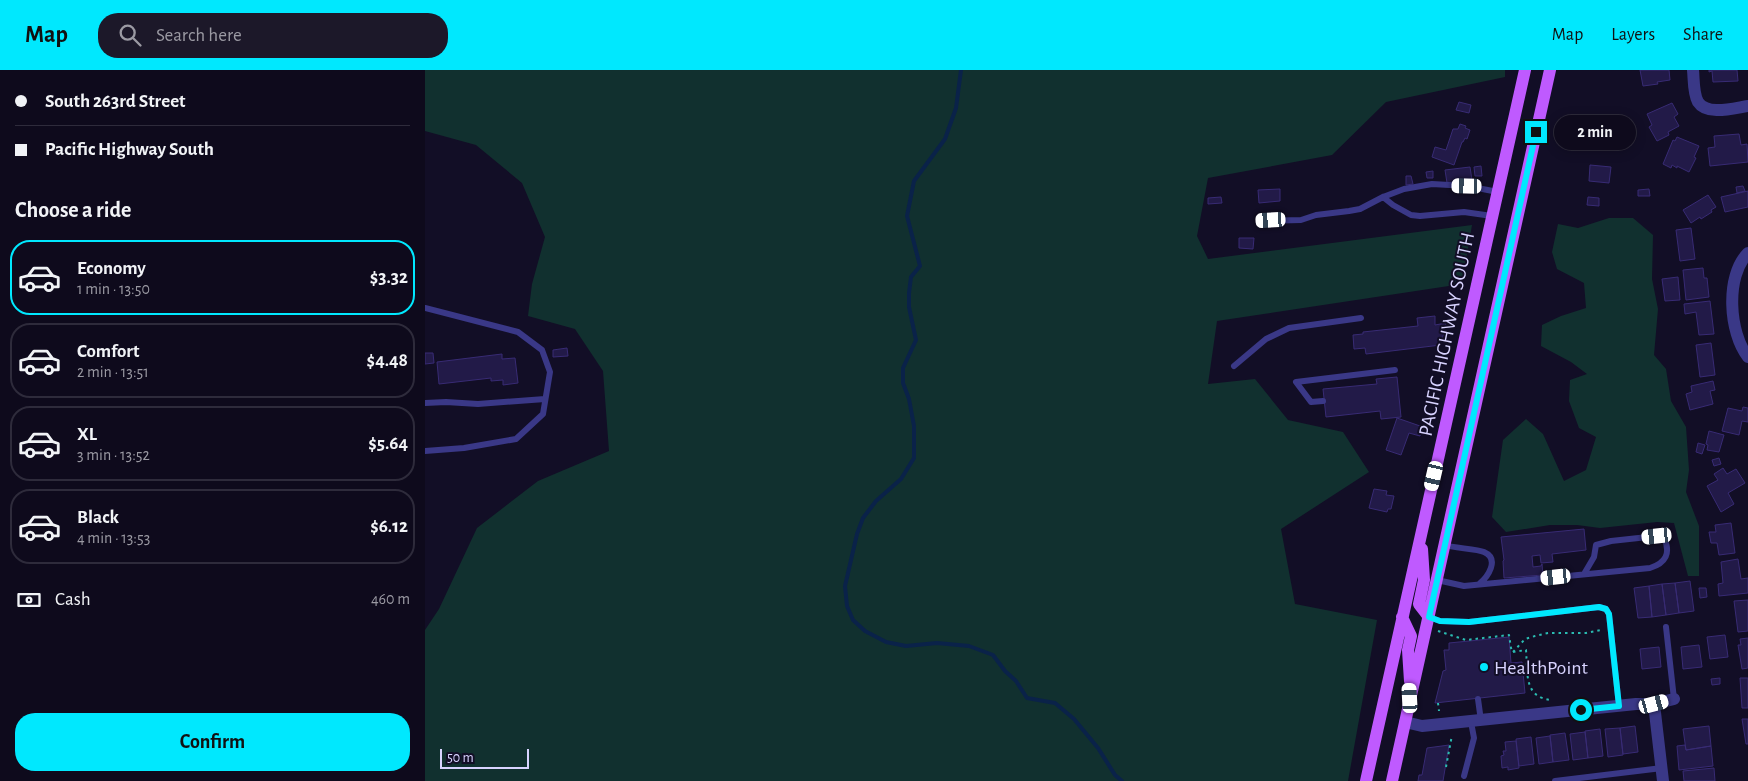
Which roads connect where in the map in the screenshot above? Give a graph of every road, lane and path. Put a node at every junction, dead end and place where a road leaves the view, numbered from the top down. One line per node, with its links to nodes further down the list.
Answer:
1 (1525, 70): 5 (main road, PACIFIC HIGHWAY SOUTH)
2 (1693, 70): 4 (street)
3 (1549, 72): 20 (main road)
4 (1748, 106)
5 (1498, 192): 6 (lane); 7 (main road, PACIFIC HIGHWAY SOUTH)
6 (1383, 197): 7 (lane); 8 (lane)
7 (1491, 216): 19 (main road, PACIFIC HIGHWAY SOUTH)
8 (1259, 221)
9 (1746, 255): 12 (street)
10 (425, 308): 15 (lane)
11 (1361, 318): 13 (lane)
12 (1748, 357)
13 (1234, 366)
14 (1395, 370): 16 (lane)
15 (545, 399): 17 (lane); 18 (lane)
16 (1323, 401)
17 (425, 403)
18 (425, 451)
19 (1421, 534): 24 (main road, PACIFIC HIGHWAY SOUTH); 25 (main road)
20 (1444, 545): 22 (main road); 23 (lane)
21 (1584, 574): 21 (lane); 23 (lane)
22 (1437, 580): 23 (lane); 25 (main road)
23 (1478, 585)
24 (1403, 617): 30 (main road); 44 (main road, PACIFIC HIGHWAY SOUTH)
25 (1429, 617): 27 (lane); 30 (main road)
26 (1666, 627): 32 (lane)
27 (1611, 628): 29 (path); 36 (lane)
28 (1438, 631): 29 (path)
29 (1513, 652): 33 (path)
30 (1410, 698): 39 (main road)
31 (1478, 698): 38 (lane)
32 (1674, 699): 35 (street)
33 (1557, 700)
34 (1438, 703): 37 (path)
35 (1654, 704): 36 (street); 42 (street)
36 (1619, 706): 38 (street)
37 (1439, 716)
38 (1476, 721): 39 (street); 43 (lane)
39 (1405, 722): 45 (main road)
40 (1452, 734): 41 (path)
41 (1446, 767)
42 (1663, 775): 46 (lane)
43 (1465, 776)
44 (1366, 781)
45 (1392, 781)
46 (1555, 781)

